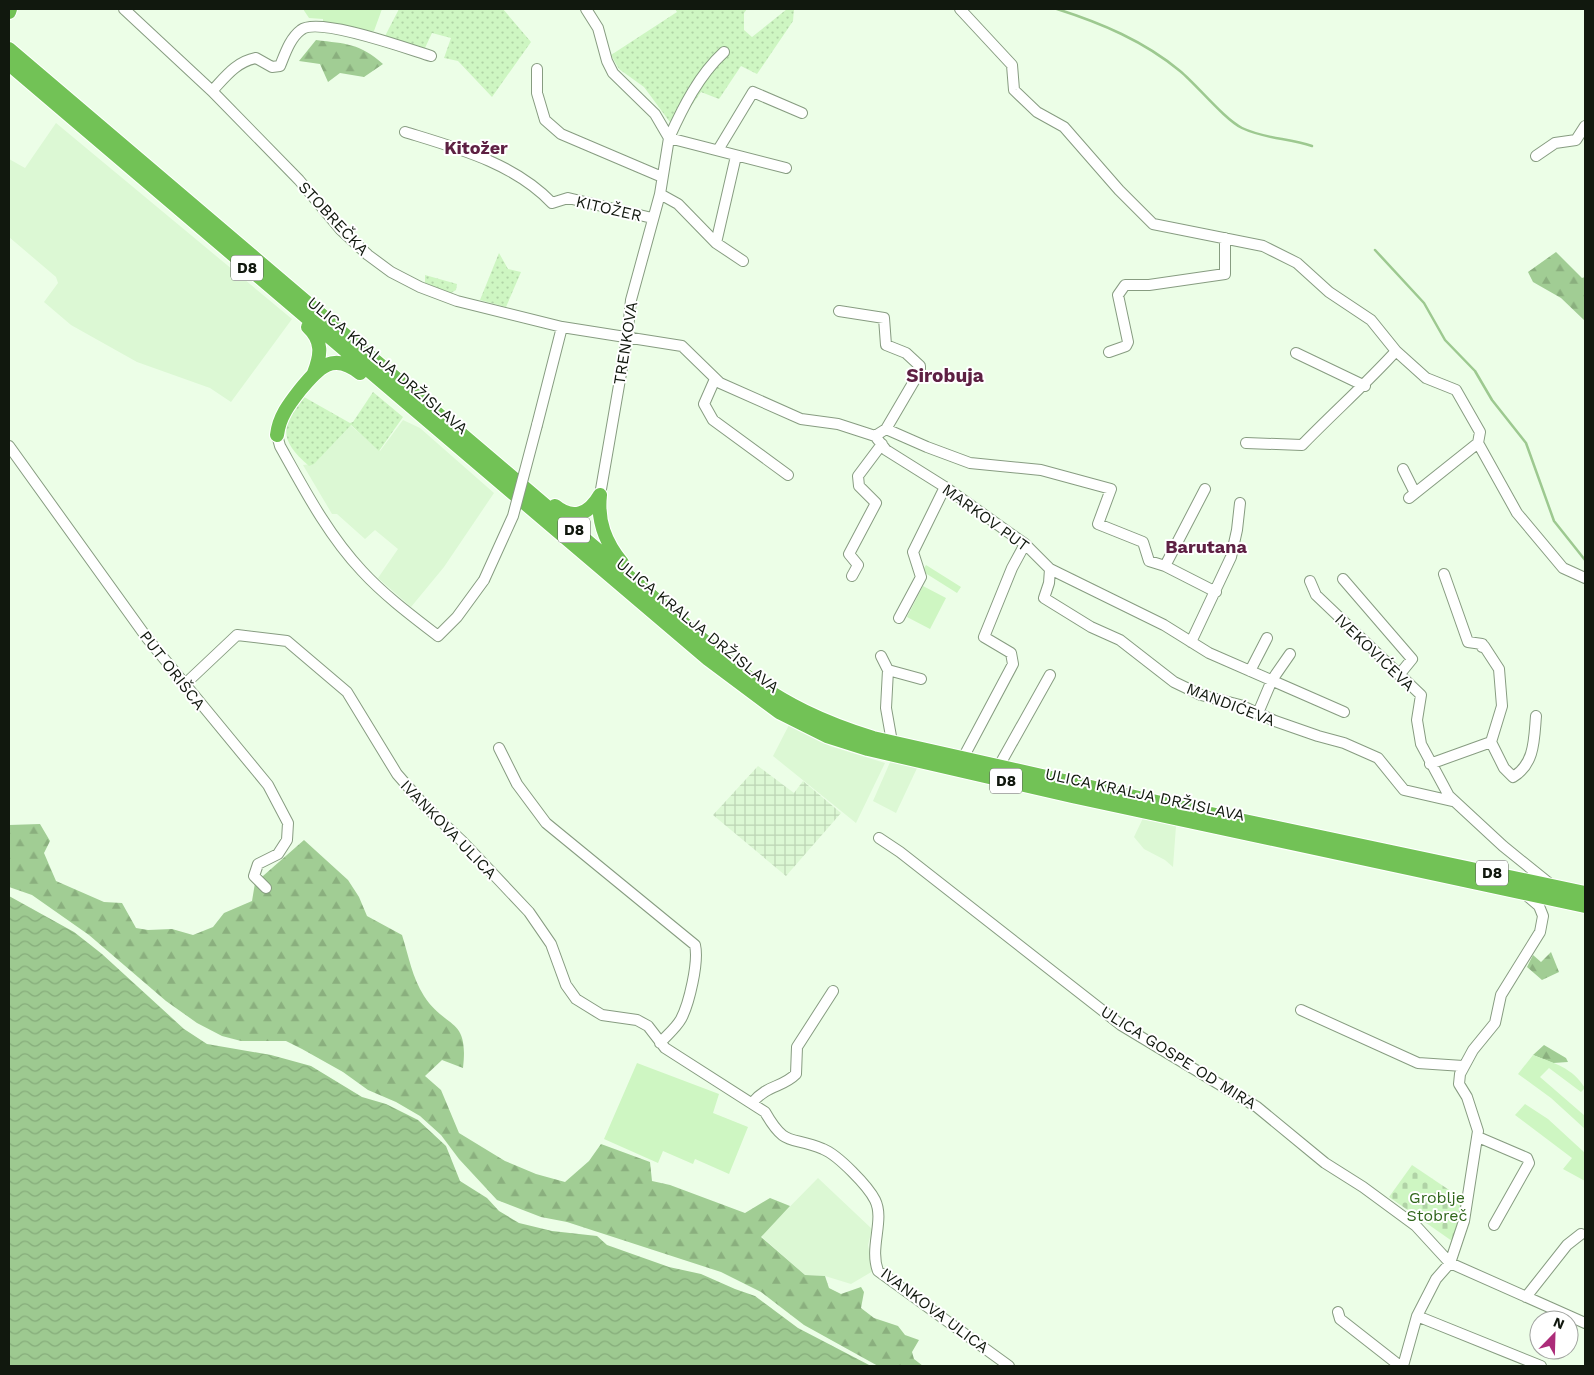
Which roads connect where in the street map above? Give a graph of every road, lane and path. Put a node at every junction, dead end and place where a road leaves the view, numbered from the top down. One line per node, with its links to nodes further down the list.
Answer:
1 (124, 9): 11 (street, STOBREČKA)
2 (586, 9): 15 (street)
3 (960, 9): 23 (street)
4 (9, 37): 10 (highway)
5 (9, 49): 10 (highway, D8)
6 (724, 52): 15 (street, TRENKOVA)
7 (431, 56): 11 (street)
8 (9, 64): 27 (highway, ULICA KRALJA DRŽISLAVA / D8)
9 (537, 69): 20 (street)
10 (42, 77): 47 (highway, ULICA KRALJA DRŽISLAVA / D8)
11 (212, 91): 28 (street, STOBREČKA)
12 (802, 113): 16 (street)
13 (1585, 126): 18 (street)
14 (406, 132): 22 (street, KITOŽER)
15 (669, 138): 16 (street); 20 (street, TRENKOVA)
16 (718, 150): 17 (street)
17 (736, 156): 19 (street); 24 (street)
18 (1536, 156)
19 (786, 168)
20 (662, 177): 21 (street, TRENKOVA)
21 (660, 194): 22 (street, TRENKOVA); 24 (street)
22 (652, 218): 29 (street, TRENKOVA)
23 (1225, 238): 30 (street); 31 (street)
24 (716, 243): 25 (street)
25 (743, 261)
26 (839, 311): 37 (street)
27 (299, 312): 33 (highway); 36 (highway, ULICA KRALJA DRŽISLAVA / D8)
28 (562, 327): 29 (street, STOBREČKA); 38 (street, bridge)
29 (627, 339): 34 (street, MARKOV PUT); 48 (street, TRENKOVA)
30 (1396, 351): 35 (street); 41 (street)
31 (1109, 352)
32 (1296, 353): 35 (street)
33 (314, 372): 36 (highway); 38 (highway)
34 (715, 378): 39 (street, MARKOV PUT); 44 (street)
35 (1365, 386): 40 (street)
36 (395, 393): 85 (highway, ULICA KRALJA DRŽISLAVA / D8)
37 (886, 429): 39 (street); 51 (street)
38 (277, 435)
39 (878, 440): 45 (street, MARKOV PUT); 54 (street)
40 (1246, 443)
41 (1478, 443): 43 (street); 55 (street)
42 (9, 446): 71 (street, PUT ORIŠCA)
43 (1403, 469)
44 (788, 475)
45 (945, 486): 50 (street, MARKOV PUT); 60 (street)
46 (1205, 489): 51 (street)
47 (531, 493): 48 (highway); 58 (highway, ULICA KRALJA DRŽISLAVA / D8)
48 (600, 495): 58 (highway)
49 (1240, 502): 59 (street)
50 (1025, 544): 52 (street, MARKOV PUT); 78 (street)
51 (1165, 566): 59 (street)
52 (1050, 569): 62 (street, MARKOV PUT); 73 (street, MANDIĆEVA)
53 (1444, 574): 76 (street)
54 (852, 576)
55 (1585, 578)
56 (1343, 579): 67 (street, IVEKOVIĆEVA)
57 (1310, 581): 67 (street, IVEKOVIĆEVA)
58 (636, 582): 75 (highway, ULICA KRALJA DRŽISLAVA / D8)
59 (1216, 592): 62 (street)
60 (899, 618)
61 (1267, 638): 66 (street)
62 (1191, 642): 66 (street, MARKOV PUT)
63 (1290, 654): 70 (street)
64 (881, 656): 65 (street)
65 (888, 670): 69 (street); 75 (street)
66 (1250, 671): 70 (street, MARKOV PUT)
67 (1399, 675): 79 (street, IVEKOVIĆEVA)
68 (1050, 676): 80 (street)
69 (921, 679)
70 (1272, 680): 72 (street, MARKOV PUT); 73 (street)
71 (184, 685): 84 (street, PUT ORIŠCA); 90 (street, IVANKOVA ULICA)
72 (1344, 712)
73 (1258, 713): 81 (street, MANDIĆEVA)
74 (1536, 716): 76 (street)
75 (892, 742): 78 (highway, ULICA KRALJA DRŽISLAVA / D8)
76 (1491, 742): 79 (street)
77 (499, 748): 90 (street)
78 (963, 758): 80 (highway, ULICA KRALJA DRŽISLAVA / D8)
79 (1430, 764): 81 (street, IVEKOVIĆEVA)
80 (999, 766): 83 (highway, ULICA KRALJA DRŽISLAVA / D8)
81 (1452, 801): 83 (street, IVEKOVIĆEVA)
82 (879, 838): 96 (street, ULICA GOSPE OD MIRA)
83 (1551, 885): 86 (highway, ULICA KRALJA DRŽISLAVA / D8)
84 (266, 888)
85 (1520, 891): 87 (highway, ULICA KRALJA DRŽISLAVA / D8); 91 (street)
86 (1585, 893)
87 (1585, 906)
88 (833, 992): 92 (street)
89 (1301, 1010): 91 (street)
90 (660, 1043): 92 (street, IVANKOVA ULICA)
91 (1463, 1066): 93 (street)
92 (752, 1103): 101 (street, IVANKOVA ULICA)
93 (1478, 1136): 94 (street); 96 (street)
94 (1494, 1225)
95 (1581, 1234): 97 (street)
96 (1450, 1263): 97 (street); 99 (street)
97 (1526, 1297): 100 (street)
98 (1338, 1312): 102 (street)
99 (1417, 1316): 102 (street); 103 (street)
100 (1585, 1323)
101 (1009, 1366)
102 (1401, 1366)
103 (1541, 1366)

